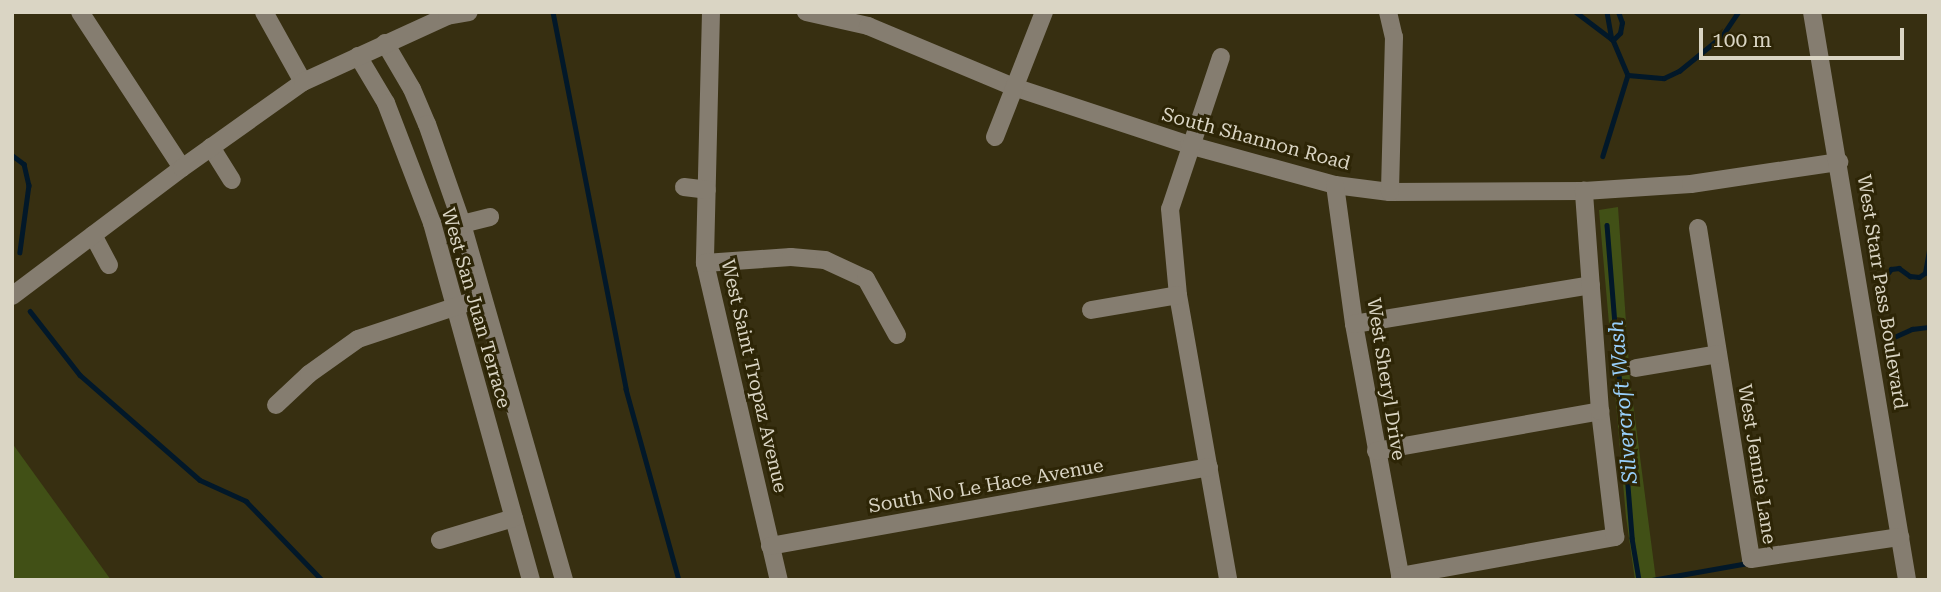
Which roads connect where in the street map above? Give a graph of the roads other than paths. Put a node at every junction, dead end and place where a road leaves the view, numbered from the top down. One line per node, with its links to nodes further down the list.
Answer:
1 (80, 12): 20 (street)
2 (264, 12): 14 (street)
3 (469, 12): 9 (street)
4 (711, 12): 24 (street, West Saint Tropaz Avenue)
5 (806, 12): 10 (street, South Shannon Road)
6 (1044, 12): 15 (street)
7 (1388, 12): 26 (street)
8 (1812, 12): 19 (street, West Starr Pass Boulevard)
9 (446, 14): 11 (street)
10 (870, 19): 15 (street, South Shannon Road)
11 (385, 43): 12 (street); 28 (street, West San Juan Terrace)
12 (358, 56): 14 (street); 37 (street, West San Juan Terrace)
13 (1221, 57): 17 (street)
14 (303, 82): 18 (street)
15 (1014, 87): 16 (street); 17 (street, South Shannon Road)
16 (995, 137)
17 (1189, 145): 22 (street, South Shannon Road); 34 (street)
18 (211, 147): 20 (street); 21 (street)
19 (1839, 162): 25 (street, South Shannon Road); 48 (street, West Starr Pass Boulevard)
20 (182, 168): 30 (street)
21 (232, 180)
22 (1335, 185): 26 (street, South Shannon Road); 39 (street, West Sheryl Drive)
23 (684, 187): 24 (street)
24 (707, 190): 31 (street, West Saint Tropaz Avenue)
25 (1584, 191): 26 (street, South Shannon Road); 33 (street)
26 (1391, 192)
27 (490, 216): 28 (street, West San Juan Terrace)
28 (463, 224): 36 (street, West San Juan Terrace)
29 (1698, 228): 41 (street, West Jennie Lane)
30 (93, 235): 32 (street); 35 (street)
31 (705, 263): 40 (street); 50 (street, West Saint Tropaz Avenue)
32 (109, 265)
33 (1591, 285): 39 (street); 44 (street)
34 (1178, 295): 38 (street); 46 (street)
35 (12, 296)
36 (481, 298): 37 (street); 53 (street, West San Juan Terrace)
37 (453, 307): 43 (street); 47 (street, West San Juan Terrace)
38 (1091, 310)
39 (1354, 324): 45 (street, West Sheryl Drive)
40 (897, 335)
41 (1718, 354): 42 (street); 48 (street, West Jennie Lane)
42 (1636, 368)
43 (276, 405)
44 (1600, 411): 45 (street); 51 (street)
45 (1376, 451): 51 (street, West Sheryl Drive)
46 (1209, 467): 50 (street, South No Le Hace Avenue); 55 (street)
47 (514, 518): 49 (street); 52 (street, West San Juan Terrace)
48 (1900, 537): 56 (street, West Starr Pass Boulevard)
49 (440, 540)
50 (770, 546): 54 (street, West Saint Tropaz Avenue)
51 (1400, 578)
52 (531, 580)
53 (564, 580)
54 (779, 580)
55 (1228, 580)
56 (1906, 580)

